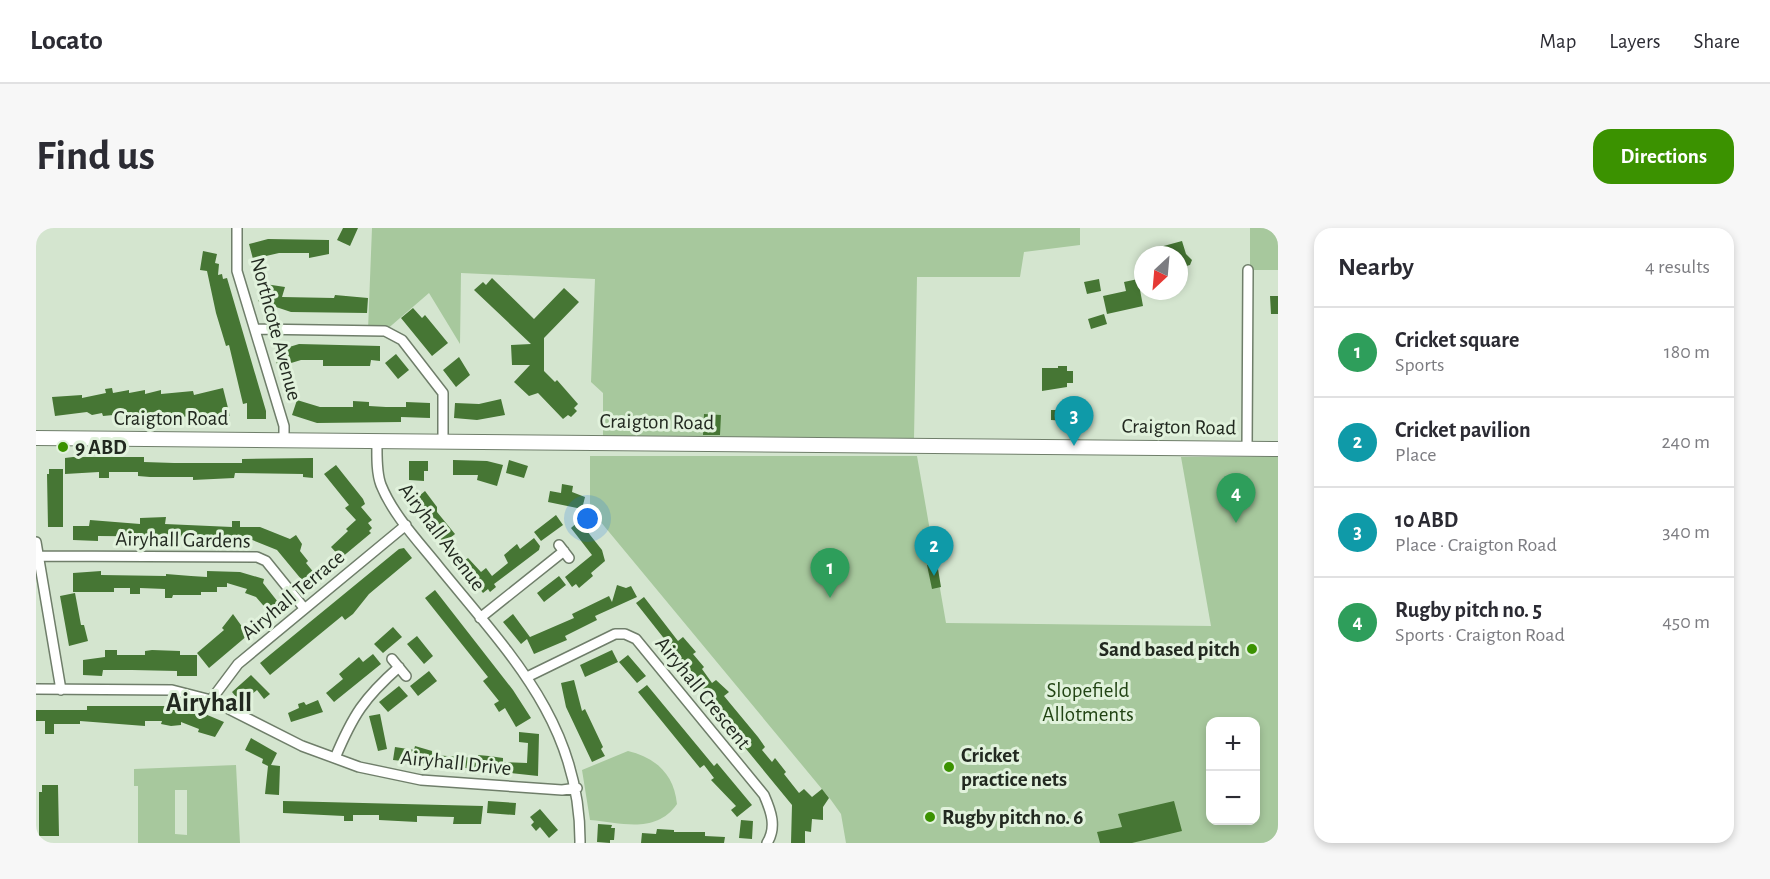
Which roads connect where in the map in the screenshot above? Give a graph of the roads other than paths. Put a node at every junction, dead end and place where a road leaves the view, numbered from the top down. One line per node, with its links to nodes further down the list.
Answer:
1 (237, 228): 3 (street, Northcote Avenue)
2 (1248, 270): 9 (street)
3 (255, 329): 5 (street, Northcote Avenue); 7 (street)
4 (36, 438): 5 (street, Craigton Road); 8 (street)
5 (284, 440): 6 (street, Craigton Road)
6 (377, 440): 7 (street, Craigton Road); 11 (street, Airyhall Avenue)
7 (443, 441): 9 (street, Craigton Road)
8 (36, 443)
9 (1247, 449): 10 (street, Craigton Road)
10 (1278, 449)
11 (406, 525): 15 (street, Airyhall Terrace); 16 (street, Airyhall Avenue)
12 (36, 542): 14 (street)
13 (564, 551): 16 (street, Airyhall Avenue)
14 (38, 556): 15 (street, Airyhall Gardens); 22 (street)
15 (304, 609): 23 (street, Airyhall Terrace)
16 (480, 618): 20 (street, Airyhall Avenue)
17 (393, 659): 18 (street)
18 (399, 667): 19 (street); 24 (street)
19 (406, 676)
20 (527, 677): 25 (street, Airyhall Avenue); 27 (street, Airyhall Crescent)
21 (36, 689): 22 (street, Airyhall Drive)
22 (61, 690): 23 (street, Airyhall Drive)
23 (211, 699): 24 (street, Airyhall Drive)
24 (335, 758): 25 (street, Airyhall Drive)
25 (577, 788): 26 (street, Airyhall Avenue)
26 (580, 843)
27 (767, 843)

